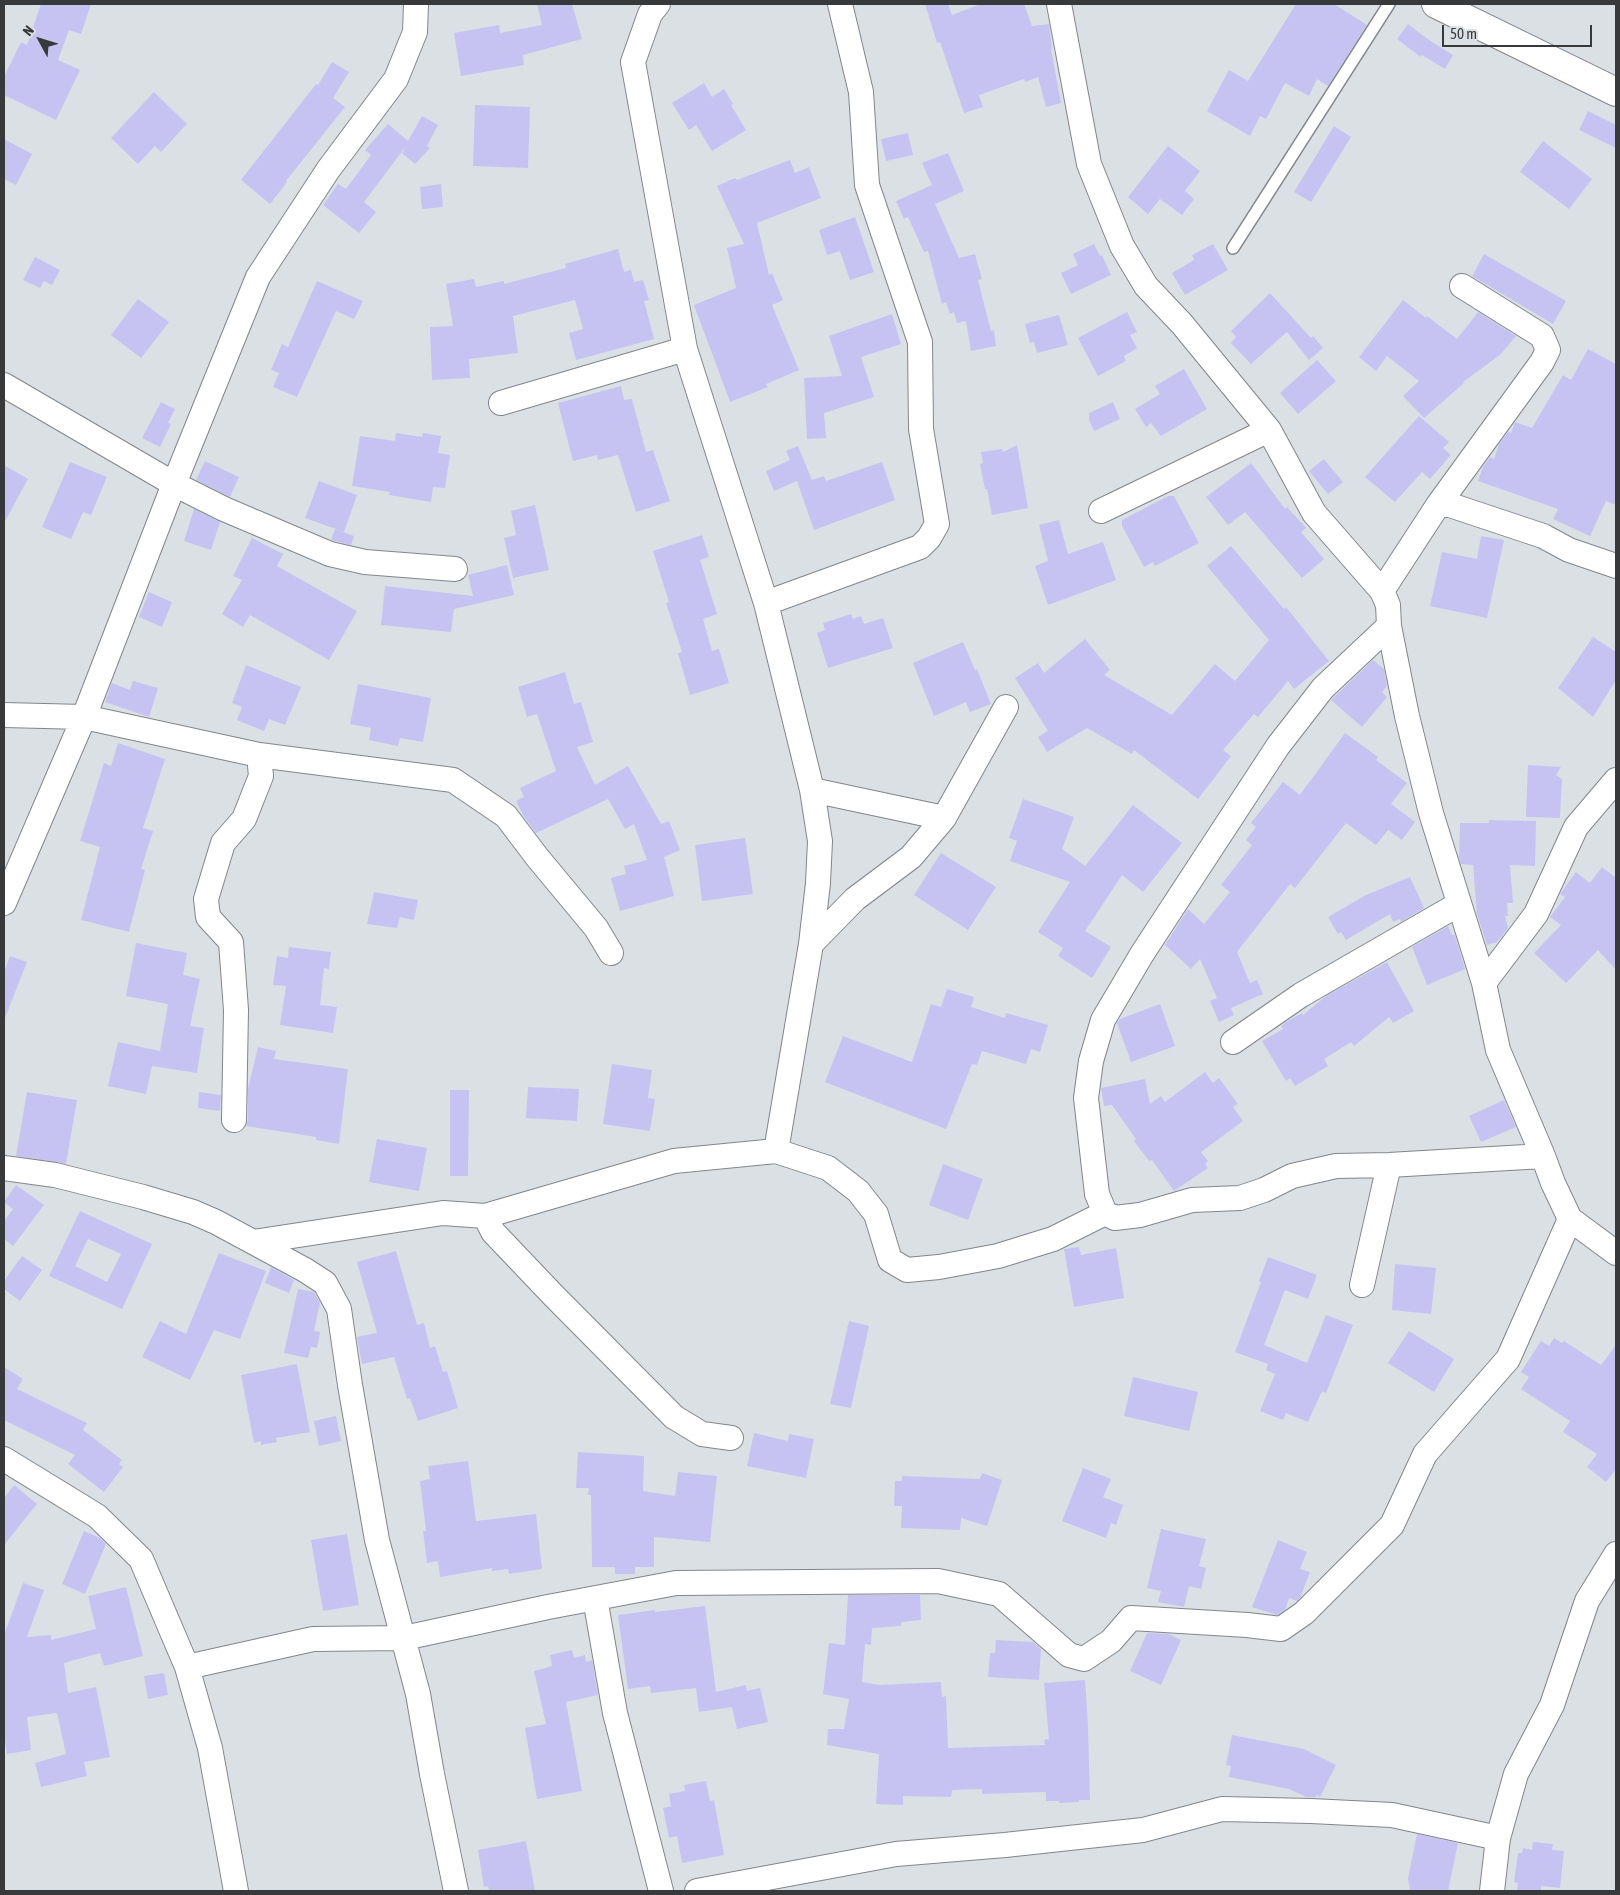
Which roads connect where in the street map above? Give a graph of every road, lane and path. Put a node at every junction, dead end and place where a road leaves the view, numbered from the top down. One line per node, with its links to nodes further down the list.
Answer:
1 (416, 4): 14 (street)
2 (658, 4): 10 (street)
3 (840, 4): 20 (street)
4 (1059, 4): 13 (street)
5 (1389, 4): 8 (lane)
6 (1448, 6): 7 (highway)
7 (1616, 92)
8 (1233, 248)
9 (1462, 286): 15 (street)
10 (685, 349): 12 (street); 20 (street)
11 (4, 385): 14 (street)
12 (502, 403)
13 (1268, 430): 16 (street); 19 (street)
14 (174, 484): 18 (street); 24 (street)
15 (1438, 505): 17 (street); 19 (street)
16 (1101, 511)
17 (1616, 566)
18 (455, 569)
19 (1382, 590): 21 (street)
20 (766, 603): 27 (street)
21 (1389, 626): 30 (street); 40 (street)
22 (1006, 707): 28 (street)
23 (4, 716): 24 (street)
24 (84, 716): 25 (street); 29 (street)
25 (260, 755): 32 (street); 35 (street)
26 (1616, 780): 33 (street)
27 (812, 790): 28 (street); 31 (street)
28 (944, 818): 31 (street)
29 (4, 904)
30 (1459, 904): 33 (street); 34 (street)
31 (811, 944): 36 (street)
32 (611, 953)
33 (1484, 982): 37 (street)
34 (1233, 1042)
35 (234, 1120)
36 (776, 1151): 40 (street); 41 (street)
37 (1543, 1156): 38 (street); 42 (street)
38 (1389, 1165): 40 (street); 45 (street)
39 (4, 1168): 43 (street)
40 (1105, 1213)
41 (485, 1216): 43 (street); 46 (street)
42 (1570, 1219): 44 (street); 49 (street)
43 (253, 1242): 50 (street)
44 (1616, 1253)
45 (1362, 1285)
46 (731, 1438)
47 (4, 1459): 51 (street)
48 (1616, 1554): 52 (street)
49 (595, 1598): 50 (street); 55 (street)
50 (404, 1638): 51 (street); 54 (street)
51 (187, 1667): 53 (street)
52 (1498, 1838): 56 (street); 57 (street)
53 (236, 1891)
54 (456, 1891)
55 (661, 1891)
56 (698, 1891)
57 (1492, 1891)

